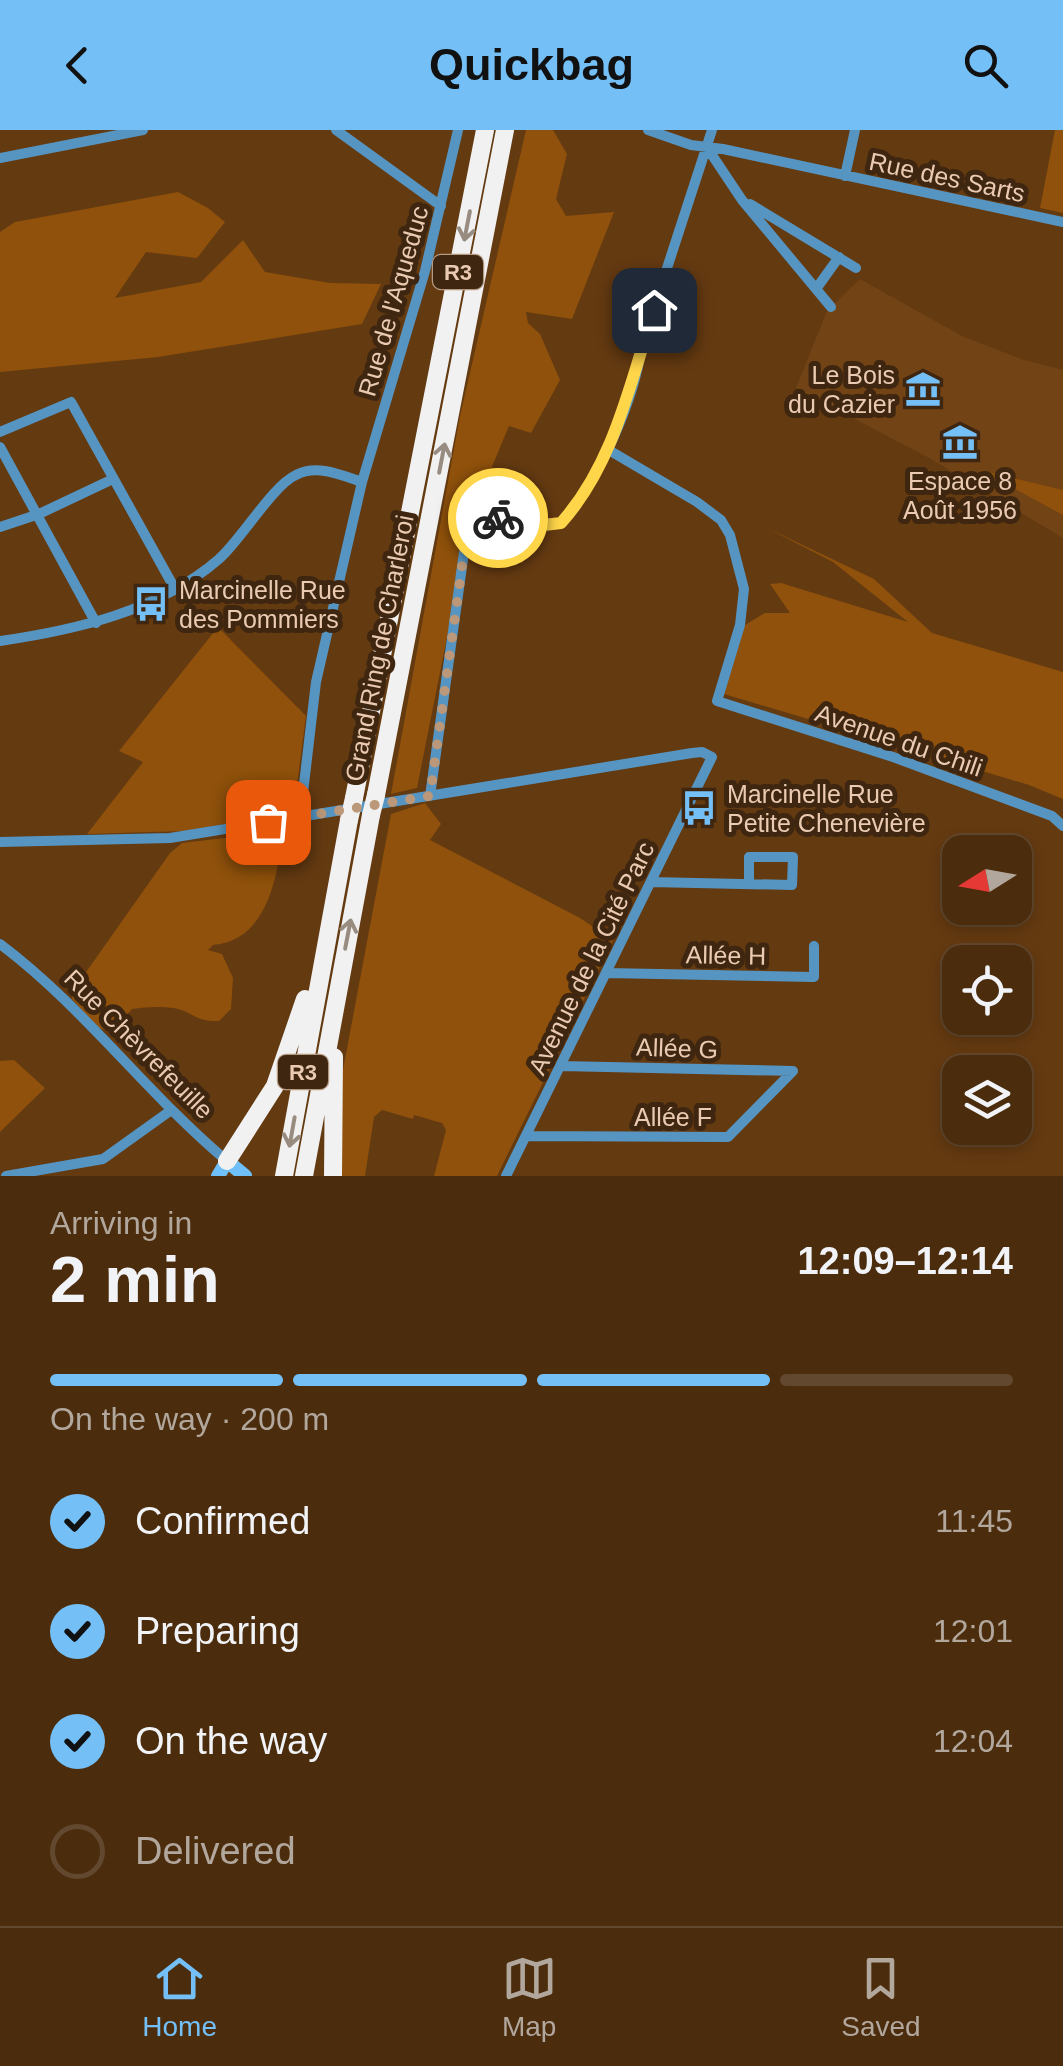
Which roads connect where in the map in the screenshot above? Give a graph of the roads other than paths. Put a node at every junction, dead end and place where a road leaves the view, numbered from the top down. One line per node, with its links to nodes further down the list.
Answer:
1 (143, 130): 10 (street)
2 (336, 130): 13 (street)
3 (458, 130): 13 (street, Rue de l'Aqueduc)
4 (485, 130): 37 (highway, Grand Ring de Charleroi / R3, one-way to 37, bridge)
5 (505, 130): 39 (highway, Grand Ring de Charleroi / R3, one-way to 5, bridge)
6 (648, 130): 9 (street, Rue des Sarts)
7 (712, 130): 9 (street)
8 (855, 130): 11 (street)
9 (706, 146): 11 (street, Rue des Sarts); 12 (street); 21 (street)
10 (0, 158)
11 (845, 176): 14 (street, Rue des Sarts)
12 (742, 200): 15 (street); 17 (street)
13 (441, 206): 23 (street, Rue de l'Aqueduc)
14 (1063, 222)
15 (839, 258): 16 (street); 17 (street)
16 (856, 268)
17 (816, 289): 18 (street)
18 (831, 307)
19 (0, 432): 22 (street)
20 (0, 448): 24 (street)
21 (607, 449): 29 (street); 31 (street, Avenue du Chili)
22 (113, 480): 24 (street); 26 (street)
23 (362, 482): 26 (street); 30 (street, Rue de l'Aqueduc)
24 (39, 514): 25 (street); 27 (street)
25 (0, 527)
26 (175, 589): 27 (street)
27 (96, 623): 28 (street)
28 (0, 641)
29 (430, 796): 30 (street); 33 (street, Avenue de la Cité Parc)
30 (300, 818): 32 (street)
31 (1063, 826)
32 (0, 842)
33 (651, 882): 34 (street); 38 (street, Avenue de la Cité Parc)
34 (748, 884): 34 (street)
35 (0, 944): 42 (street, Rue Chèvrefeuille)
36 (814, 946): 38 (street, Allée H)
37 (321, 967): 44 (highway); 47 (highway, Grand Ring de Charleroi / R3, one-way to 47)
38 (606, 973): 40 (street, Avenue de la Cité Parc)
39 (330, 1024): 48 (highway, Grand Ring de Charleroi / R3); 49 (highway)
40 (561, 1066): 41 (street, Allée G); 43 (street, Avenue de la Cité Parc)
41 (792, 1071): 43 (street, Allée F)
42 (170, 1111): 44 (street, Rue Chèvrefeuille); 45 (street)
43 (526, 1136): 50 (street, Avenue de la Cité Parc)
44 (222, 1168): 46 (street, Rue Chèvrefeuille)
45 (6, 1176)
46 (246, 1176)
47 (284, 1176)
48 (304, 1176)
49 (333, 1176)
50 (506, 1176)

